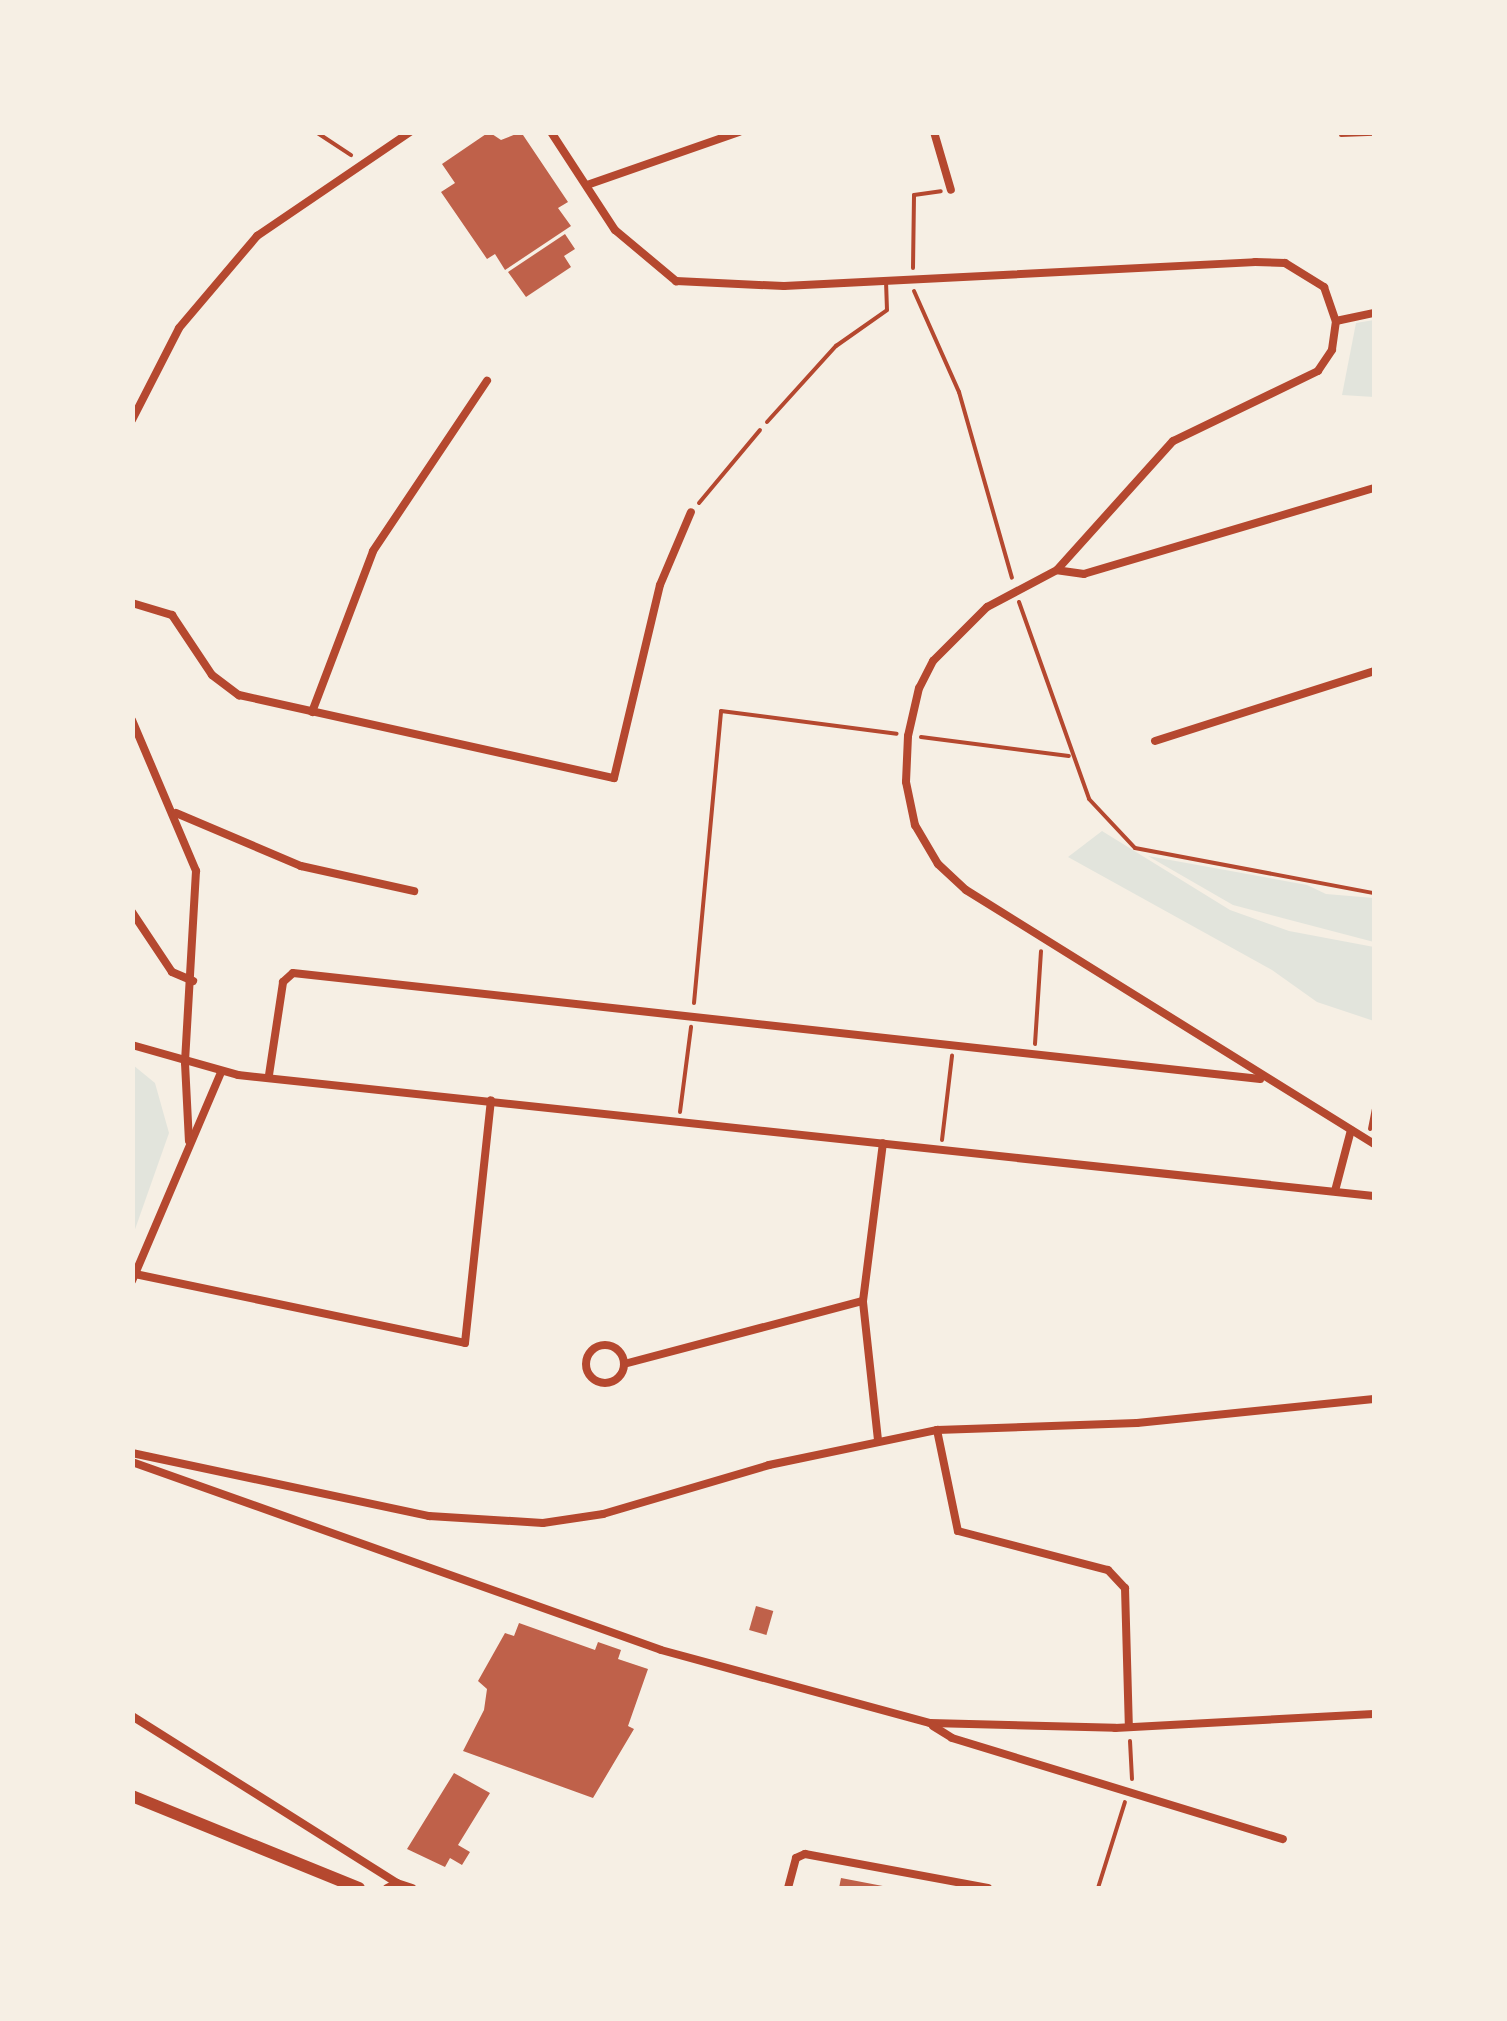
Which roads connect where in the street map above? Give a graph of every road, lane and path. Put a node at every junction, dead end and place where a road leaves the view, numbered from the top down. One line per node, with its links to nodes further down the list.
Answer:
1 (316, 132): 8 (path)
2 (410, 132): 8 (street)
3 (551, 132): 9 (street)
4 (739, 132): 9 (street)
5 (934, 132): 10 (street)
6 (1374, 134): 7 (path)
7 (1341, 135)
8 (364, 163): 16 (street)
9 (587, 185): 11 (street)
10 (951, 190): 12 (path)
11 (886, 282): 12 (street); 17 (lane)
12 (914, 286): 14 (street); 21 (path)
13 (1374, 313): 14 (street)
14 (1336, 320): 20 (street)
15 (487, 381): 24 (street)
16 (132, 420)
17 (767, 422): 19 (path)
18 (1374, 488): 20 (street)
19 (691, 512): 24 (street)
20 (1057, 570): 21 (street)
21 (1016, 594): 26 (street); 28 (path)
22 (132, 603): 24 (street)
23 (1374, 671): 27 (street)
24 (312, 712)
25 (132, 720): 29 (street)
26 (908, 736): 28 (path); 35 (path); 43 (street)
27 (1156, 741)
28 (1070, 756): 31 (path)
29 (176, 813): 30 (street); 34 (street)
30 (414, 892)
31 (1374, 893)
32 (132, 912): 34 (street)
33 (1040, 951): 38 (path)
34 (194, 981): 40 (street)
35 (694, 1006)
36 (690, 1030): 46 (path)
37 (132, 1045): 40 (street)
38 (1035, 1054): 42 (street); 43 (street)
39 (952, 1056): 49 (path)
40 (186, 1064): 41 (street); 50 (street)
41 (221, 1072): 42 (street); 50 (street)
42 (270, 1075): 44 (street)
43 (1262, 1079): 48 (street)
44 (491, 1100): 51 (street); 55 (street)
45 (1374, 1110): 47 (path)
46 (680, 1112)
47 (1372, 1122)
48 (1352, 1130): 52 (street); 53 (street)
49 (942, 1140)
50 (189, 1141): 55 (street)
51 (884, 1143): 53 (street); 56 (street)
52 (1374, 1144)
53 (1335, 1192): 54 (street)
54 (1374, 1196)
55 (134, 1278)
56 (863, 1301): 57 (street); 60 (street)
57 (624, 1364): 57 (street)
58 (1374, 1399): 59 (street)
59 (937, 1430): 60 (street); 66 (street)
60 (878, 1440): 61 (street)
61 (132, 1453)
62 (132, 1462): 65 (street)
63 (1374, 1714): 66 (street)
64 (132, 1716): 71 (street)
65 (930, 1723): 66 (street); 68 (street)
66 (1129, 1727)
67 (1130, 1740): 68 (path)
68 (1127, 1794): 70 (street); 77 (path)
69 (132, 1796): 72 (main road)
70 (1282, 1838)
71 (397, 1882): 73 (street); 74 (street)
72 (360, 1888)
73 (388, 1888)
74 (412, 1888)
75 (788, 1888): 76 (street)
76 (988, 1888)
77 (1098, 1888)

